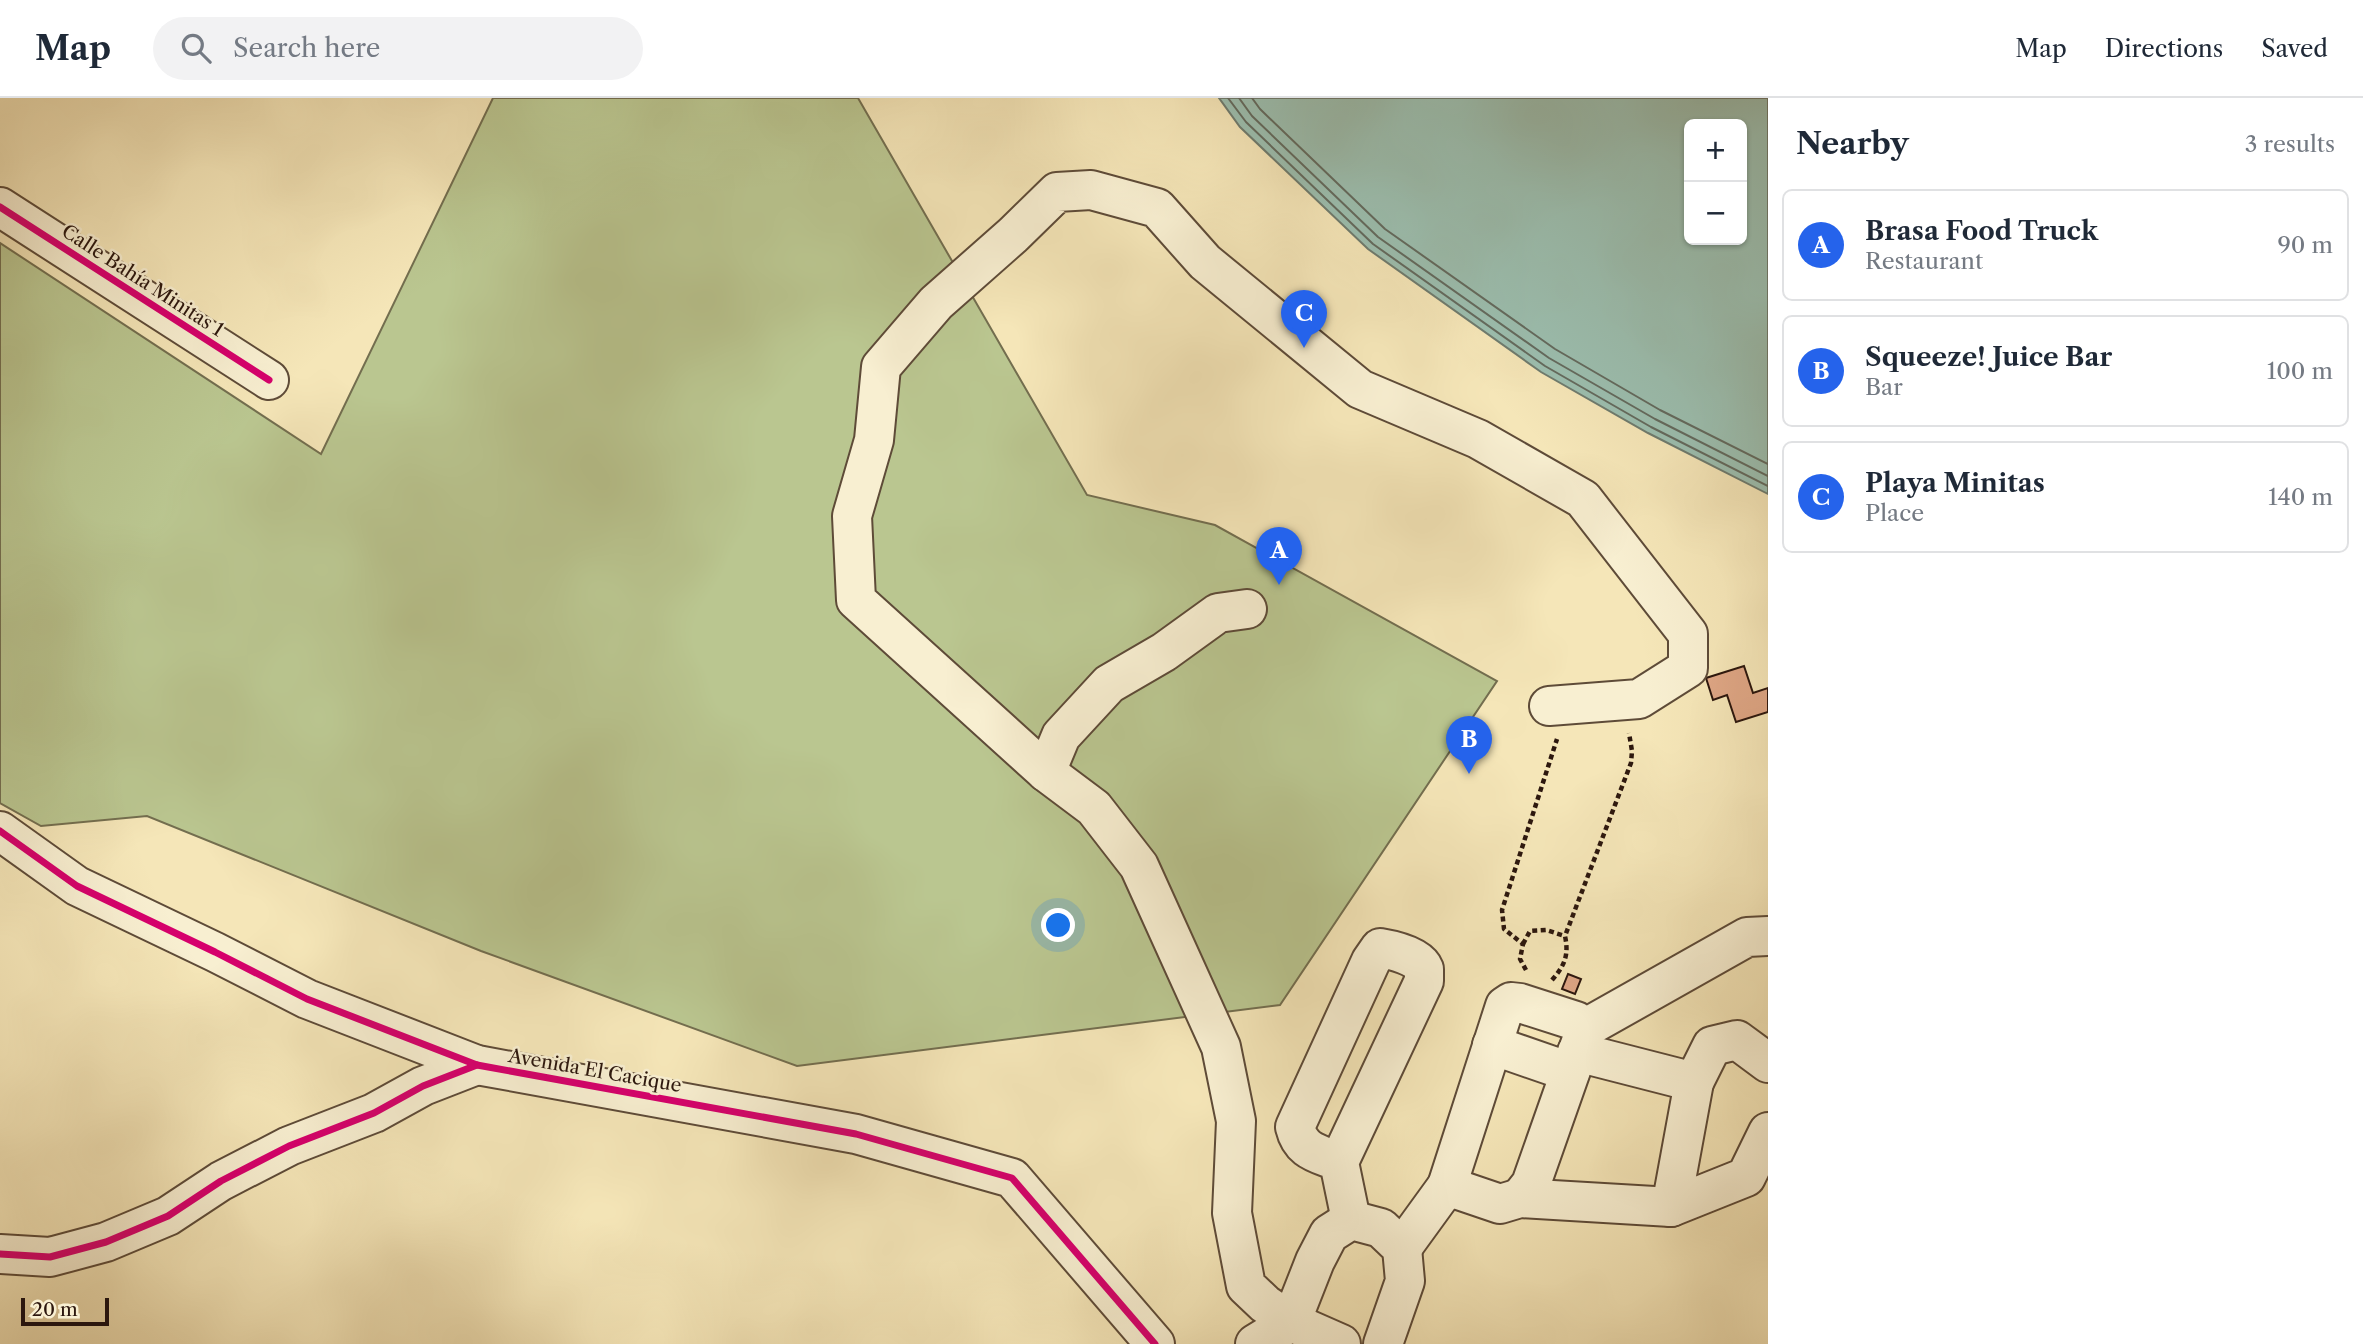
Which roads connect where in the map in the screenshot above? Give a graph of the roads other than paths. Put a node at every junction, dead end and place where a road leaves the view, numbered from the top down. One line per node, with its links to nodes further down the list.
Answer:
1 (0, 207): 2 (street, Calle Bahía Minitas 1)
2 (269, 380)
3 (1247, 609): 5 (street)
4 (1558, 706): 5 (street)
5 (1046, 772): 21 (street)
6 (4, 841): 11 (street, Avenida El Cacique)
7 (1768, 936): 9 (street)
8 (1492, 1045): 9 (street); 9 (street); 15 (street)
9 (1576, 1051): 12 (street); 16 (street)
10 (1768, 1063): 12 (street)
11 (477, 1065): 20 (street); 22 (street, Avenida El Cacique)
12 (1694, 1083): 17 (street)
13 (1768, 1132): 17 (street)
14 (1339, 1162): 14 (street); 18 (street)
15 (1447, 1186): 16 (street); 19 (street)
16 (1520, 1198): 17 (street)
17 (1671, 1207)
18 (1351, 1220): 19 (street); 21 (street)
19 (1402, 1248): 25 (street)
20 (0, 1254)
21 (1291, 1322): 23 (street); 24 (street)
22 (1155, 1344)
23 (1255, 1344)
24 (1341, 1344)
25 (1383, 1344)

